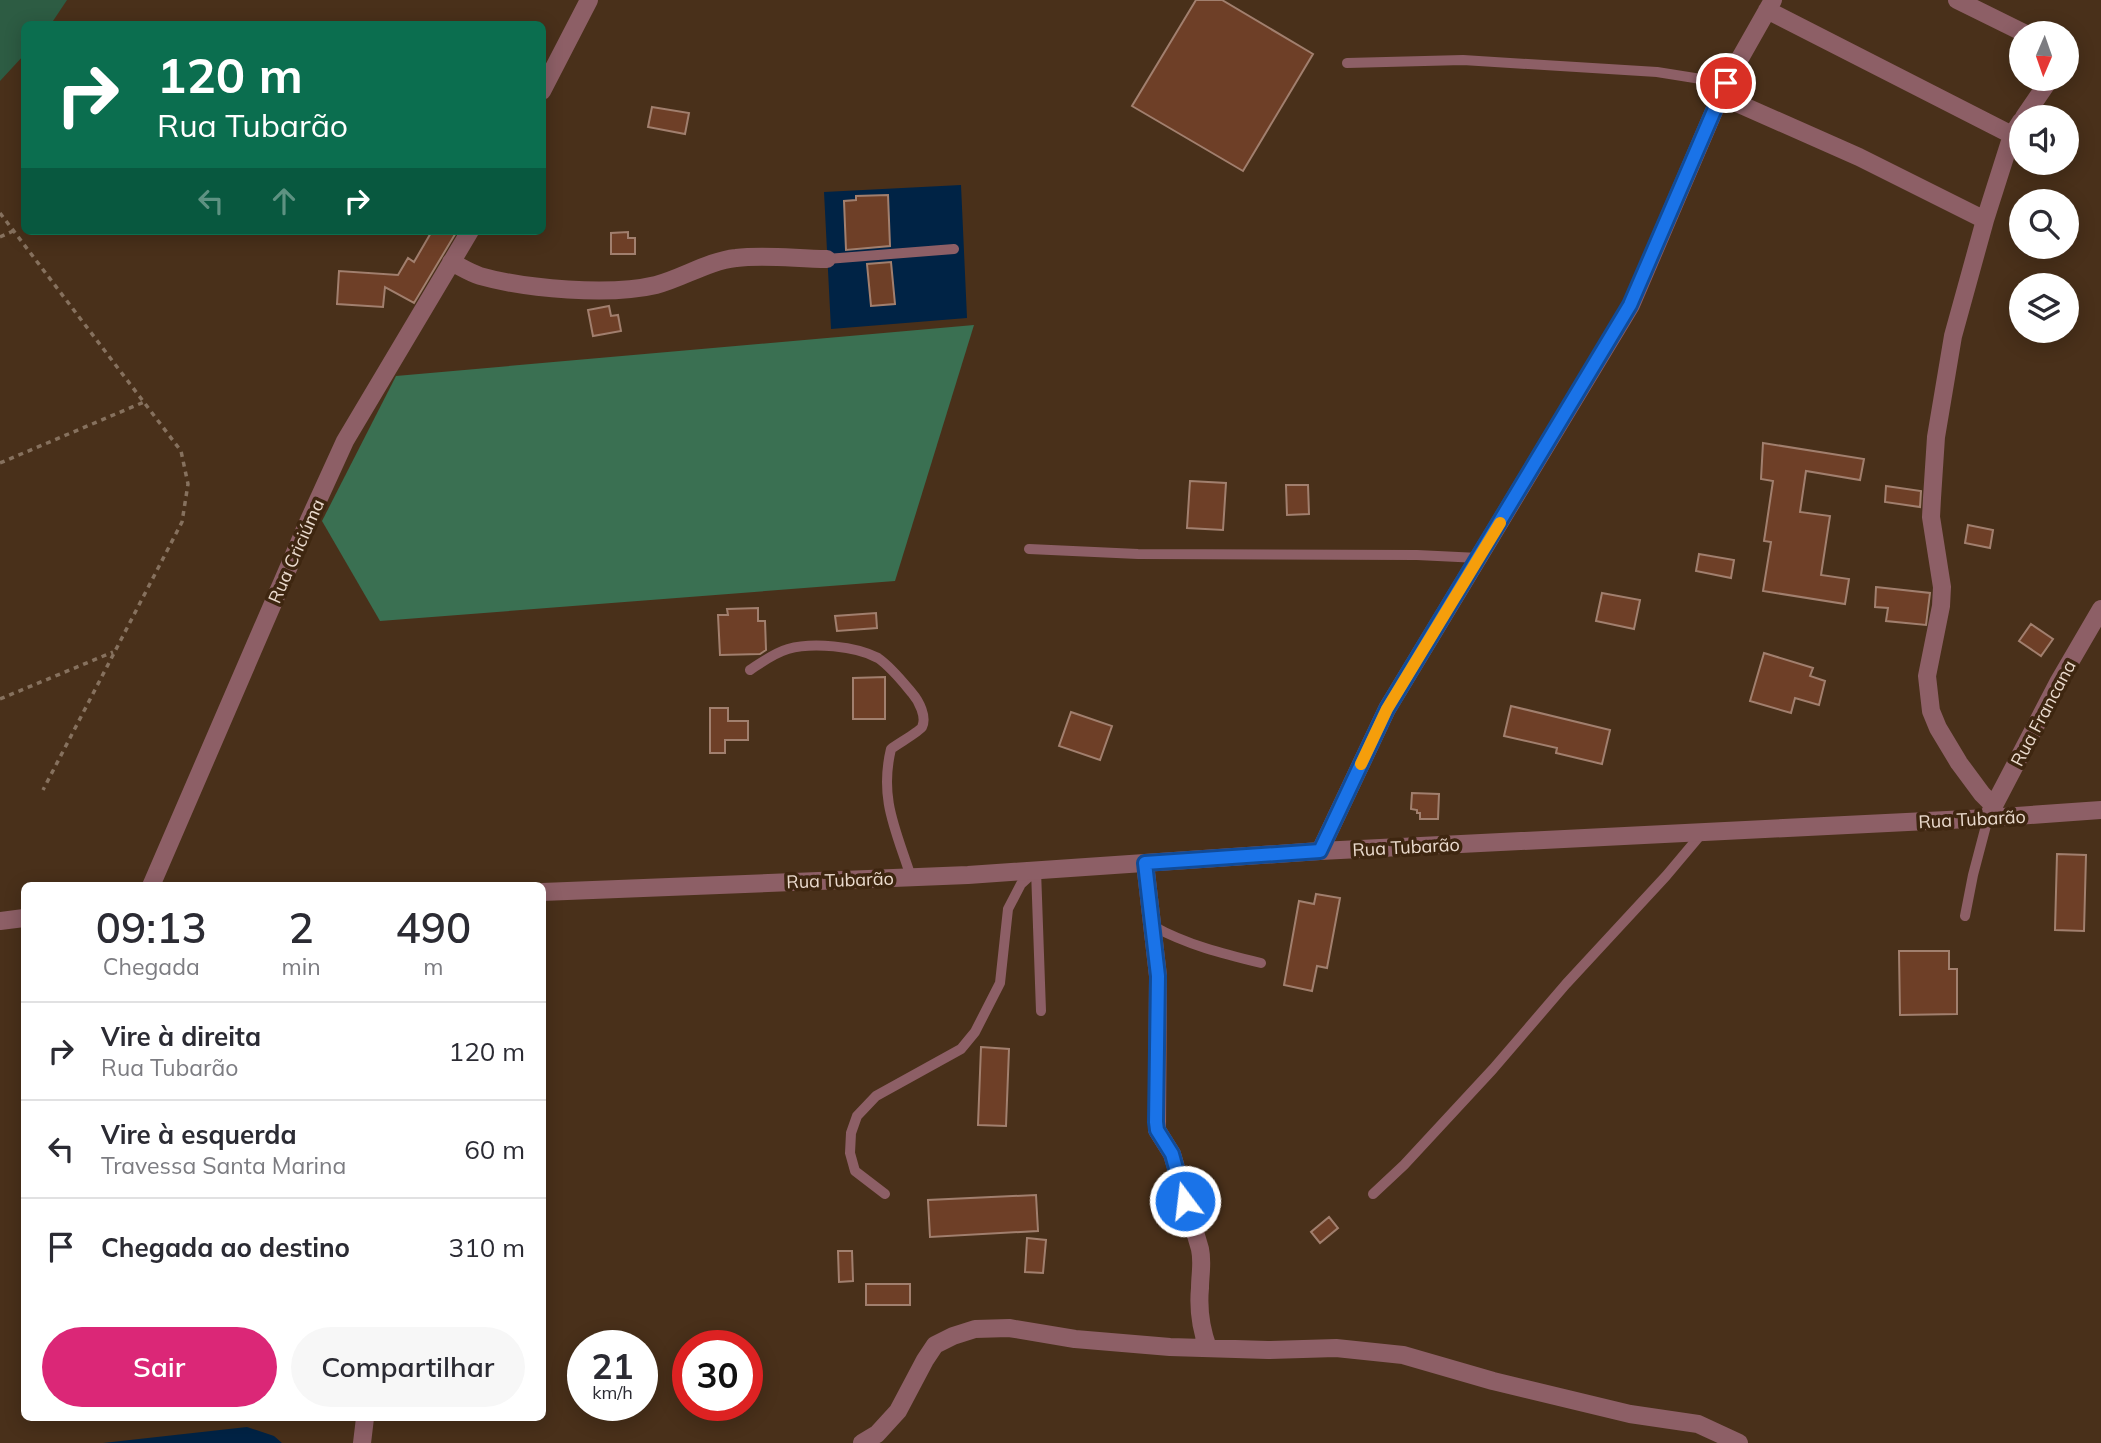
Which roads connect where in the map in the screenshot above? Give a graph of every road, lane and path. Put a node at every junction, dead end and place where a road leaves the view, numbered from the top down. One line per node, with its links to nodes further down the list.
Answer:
1 (589, 0): 6 (street)
2 (1957, 0): 4 (street)
3 (1770, 5): 7 (street); 8 (street)
4 (2009, 26)
5 (1347, 63): 7 (lane)
6 (546, 83)
7 (1723, 89): 11 (street); 21 (street)
8 (2009, 120)
9 (2009, 153): 11 (street)
10 (0, 214): 12 (path)
11 (1985, 220): 28 (street)
12 (13, 231): 14 (path); 18 (path)
13 (468, 235): 17 (street, Rua Criciúma)
14 (0, 237)
15 (954, 248): 16 (lane)
16 (827, 259): 17 (street)
17 (451, 262): 34 (street, Rua Criciúma)
18 (144, 402): 19 (path); 23 (path)
19 (0, 463)
20 (1029, 549): 21 (lane)
21 (1479, 558): 30 (street)
22 (2101, 609): 28 (street, Rua Francana)
23 (115, 651): 25 (path); 26 (path)
24 (750, 670): 33 (lane)
25 (0, 699)
26 (43, 790)
27 (2101, 810): 28 (street, Rua Tubarão)
28 (1991, 812): 29 (street, Rua Tubarão); 36 (lane)
29 (1703, 832): 30 (street, Rua Tubarão); 43 (lane)
30 (1320, 851): 31 (street, Rua Tubarão)
31 (1145, 863): 32 (street, Rua Tubarão); 39 (street)
32 (1036, 870): 33 (street, Rua Tubarão); 41 (lane); 42 (lane)
33 (911, 877): 35 (street, Rua Tubarão)
34 (153, 882)
35 (546, 892)
36 (1965, 916)
37 (21, 918): 38 (street)
38 (0, 921)
39 (1153, 926): 40 (lane); 44 (street)
40 (1261, 963)
41 (1041, 1011)
42 (886, 1194)
43 (1373, 1194)
44 (1208, 1348): 47 (street); 48 (street)
45 (365, 1421): 46 (street)
46 (362, 1443)
47 (862, 1443)
48 (1738, 1443)

